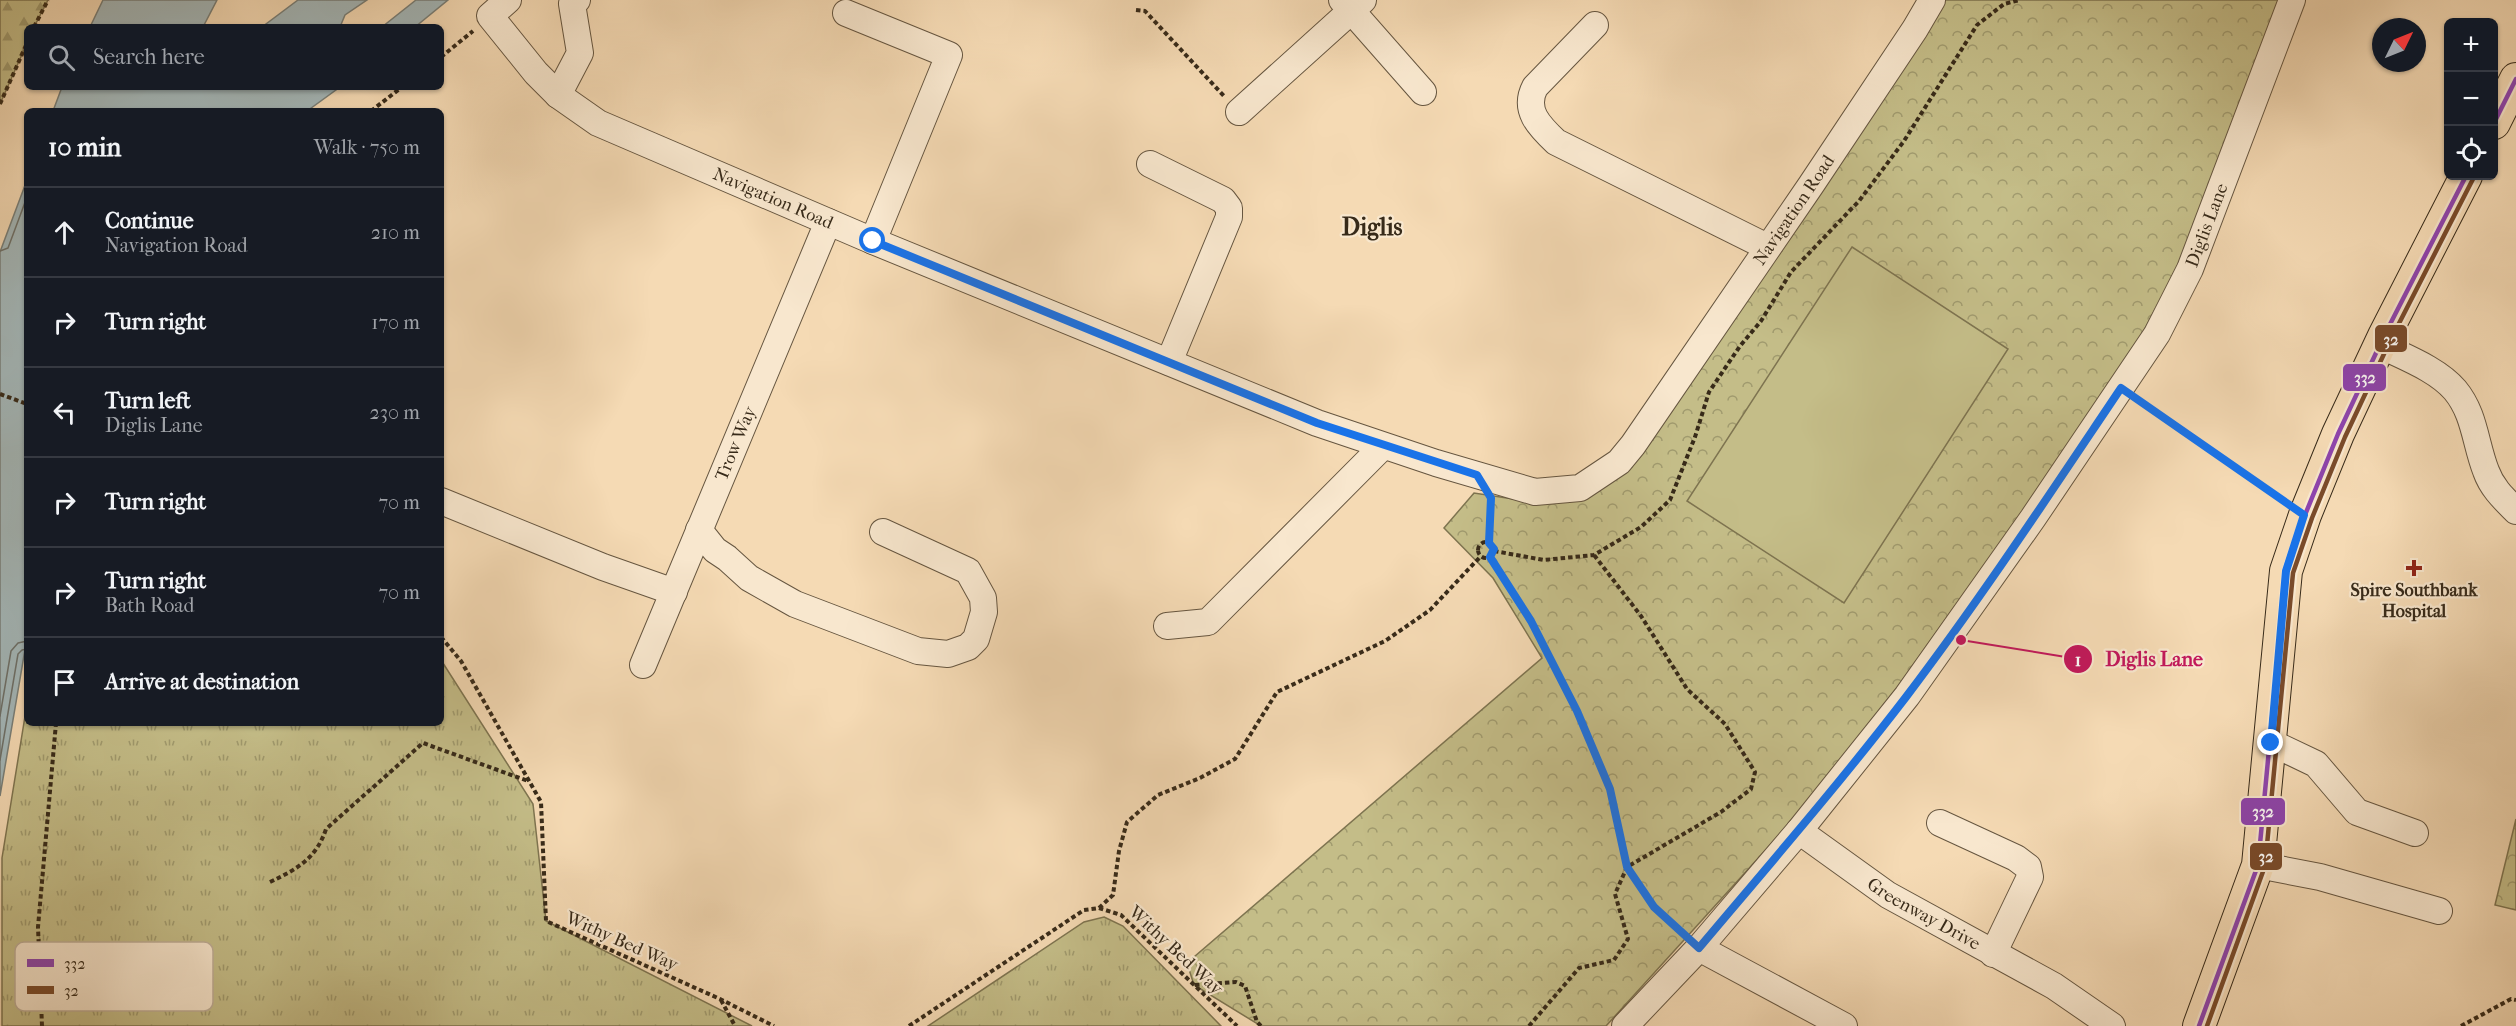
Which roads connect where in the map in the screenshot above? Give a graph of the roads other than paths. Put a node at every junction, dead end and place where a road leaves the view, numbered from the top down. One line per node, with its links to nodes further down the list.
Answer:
1 (577, 0): 10 (street)
2 (1932, 0): 17 (street, Navigation Road)
3 (2292, 0): 30 (street, Diglis Lane)
4 (1352, 4): 9 (street); 11 (street)
5 (499, 8): 10 (street, Navigation Road)
6 (846, 13): 16 (street)
7 (1595, 25): 17 (street)
8 (2516, 79): 12 (main road)
9 (1423, 92)
10 (558, 95): 15 (street, Navigation Road)
11 (1239, 111)
12 (2502, 121)
13 (1150, 164): 19 (street)
14 (2464, 180): 18 (main road)
15 (828, 222): 16 (street, Navigation Road); 23 (street, Trow Way)
16 (873, 241): 19 (street, Navigation Road)
17 (1767, 247): 20 (street, Navigation Road)
18 (2380, 345): 22 (street); 28 (main road)
19 (1169, 362): 20 (street, Navigation Road)
20 (1383, 446): 26 (street)
21 (444, 502): 25 (street)
22 (2516, 511)
23 (699, 530): 24 (street); 25 (street, Trow Way)
24 (883, 532)
25 (674, 592): 27 (street, Trow Way)
26 (1167, 626)
27 (643, 665)
28 (2271, 743): 31 (street); 32 (main road)
29 (1940, 823): 35 (street)
30 (1799, 831): 34 (street, Diglis Lane); 35 (street, Greenway Drive)
31 (2415, 833)
32 (2258, 864): 33 (street); 41 (main road)
33 (2439, 911)
34 (1699, 948): 37 (street); 38 (street, Diglis Lane)
35 (1993, 954): 36 (street, Greenway Drive)
36 (2054, 986): 39 (street, Greenway Drive); 40 (street, Greenway Drive)
37 (1827, 1022)
38 (1625, 1026)
39 (2094, 1026)
40 (2112, 1026)
41 (2199, 1026)

